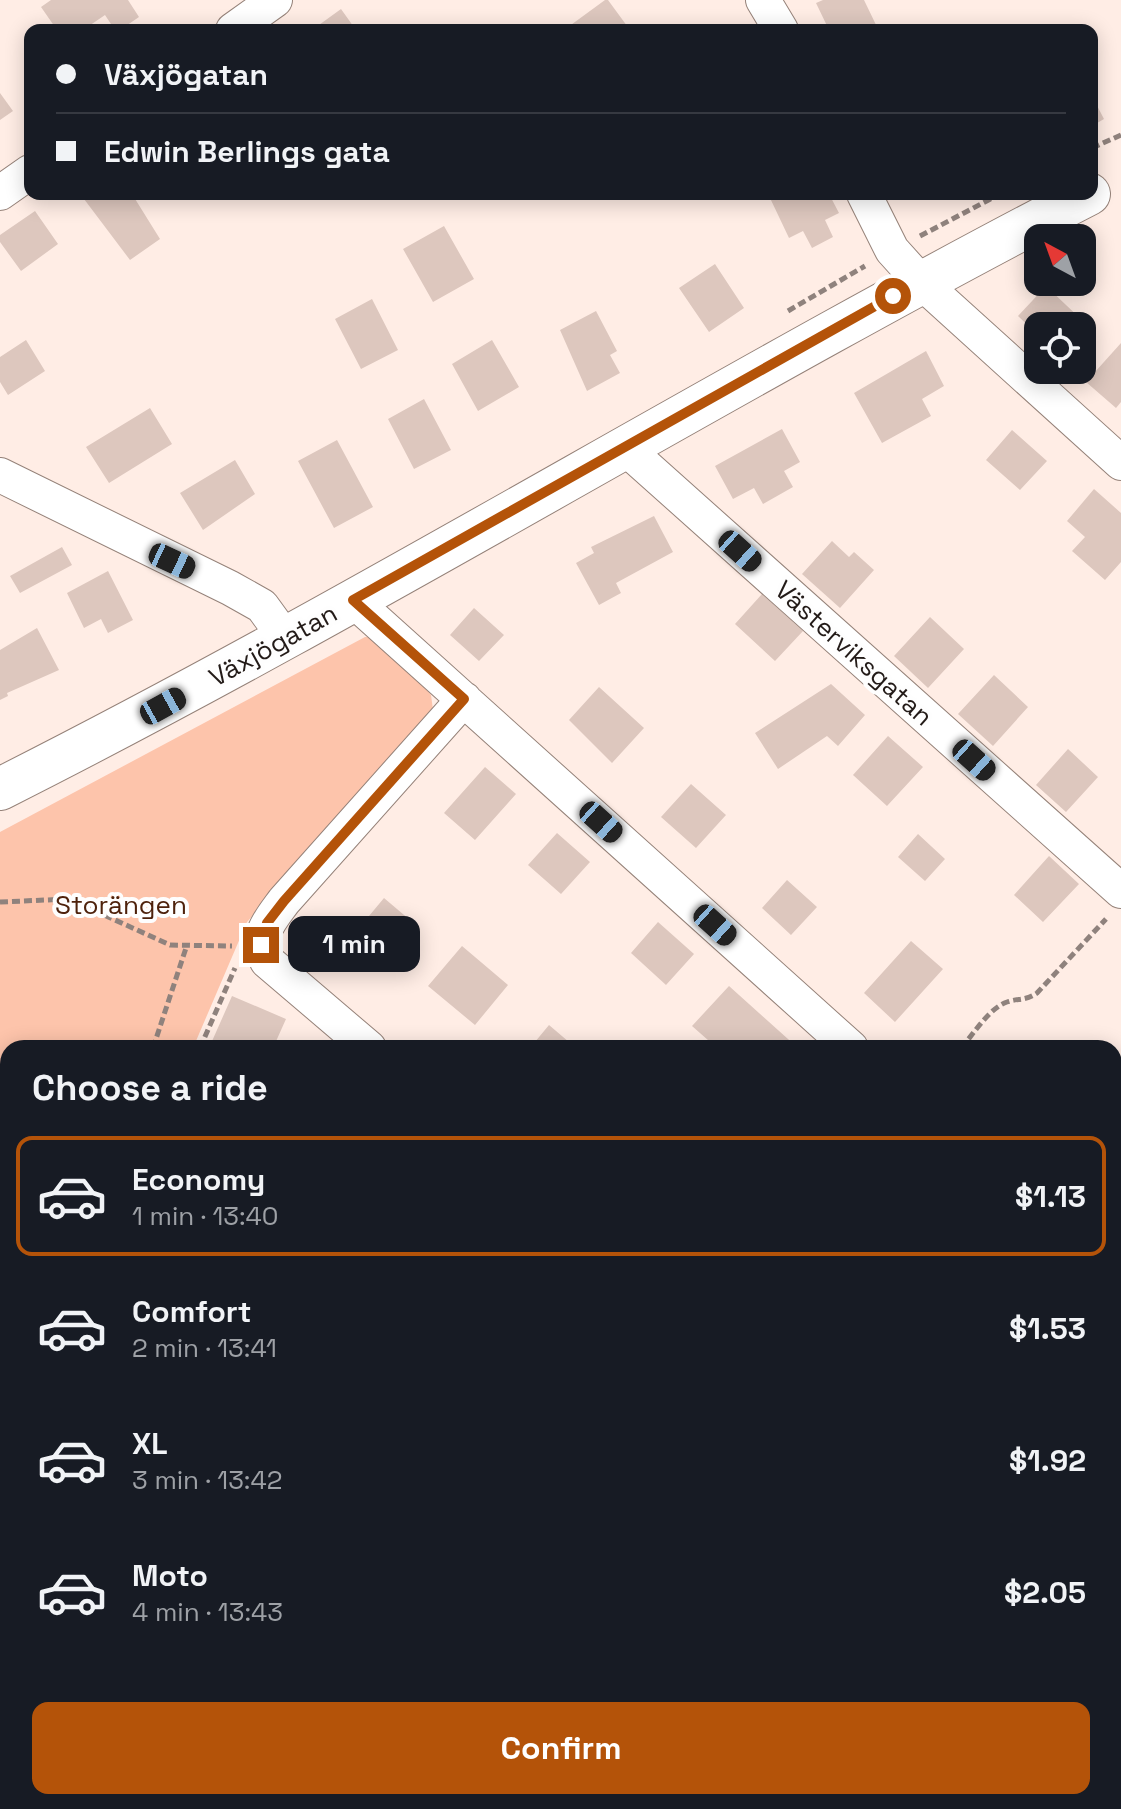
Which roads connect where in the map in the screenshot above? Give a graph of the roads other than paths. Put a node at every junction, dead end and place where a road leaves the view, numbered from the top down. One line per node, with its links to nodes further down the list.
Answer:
1 (275, 0): 3 (street)
2 (763, 0): 4 (street)
3 (241, 24)
4 (777, 24)
5 (24, 176): 8 (street)
6 (1121, 179): 7 (street, Växjögatan)
7 (1098, 189)
8 (0, 193)
9 (867, 200): 11 (street)
10 (1076, 200): 11 (street, Växjögatan)
11 (920, 281): 12 (street, Växjögatan); 13 (street)
12 (623, 446): 15 (street, Växjögatan); 19 (street, Västerviksgatan)
13 (1121, 463)
14 (0, 475): 16 (street)
15 (353, 600): 16 (street, Växjögatan); 17 (street)
16 (286, 639): 18 (street, Växjögatan)
17 (464, 699): 20 (street); 21 (street)
18 (0, 789)
19 (1117, 892)
20 (359, 1040)
21 (842, 1040)

